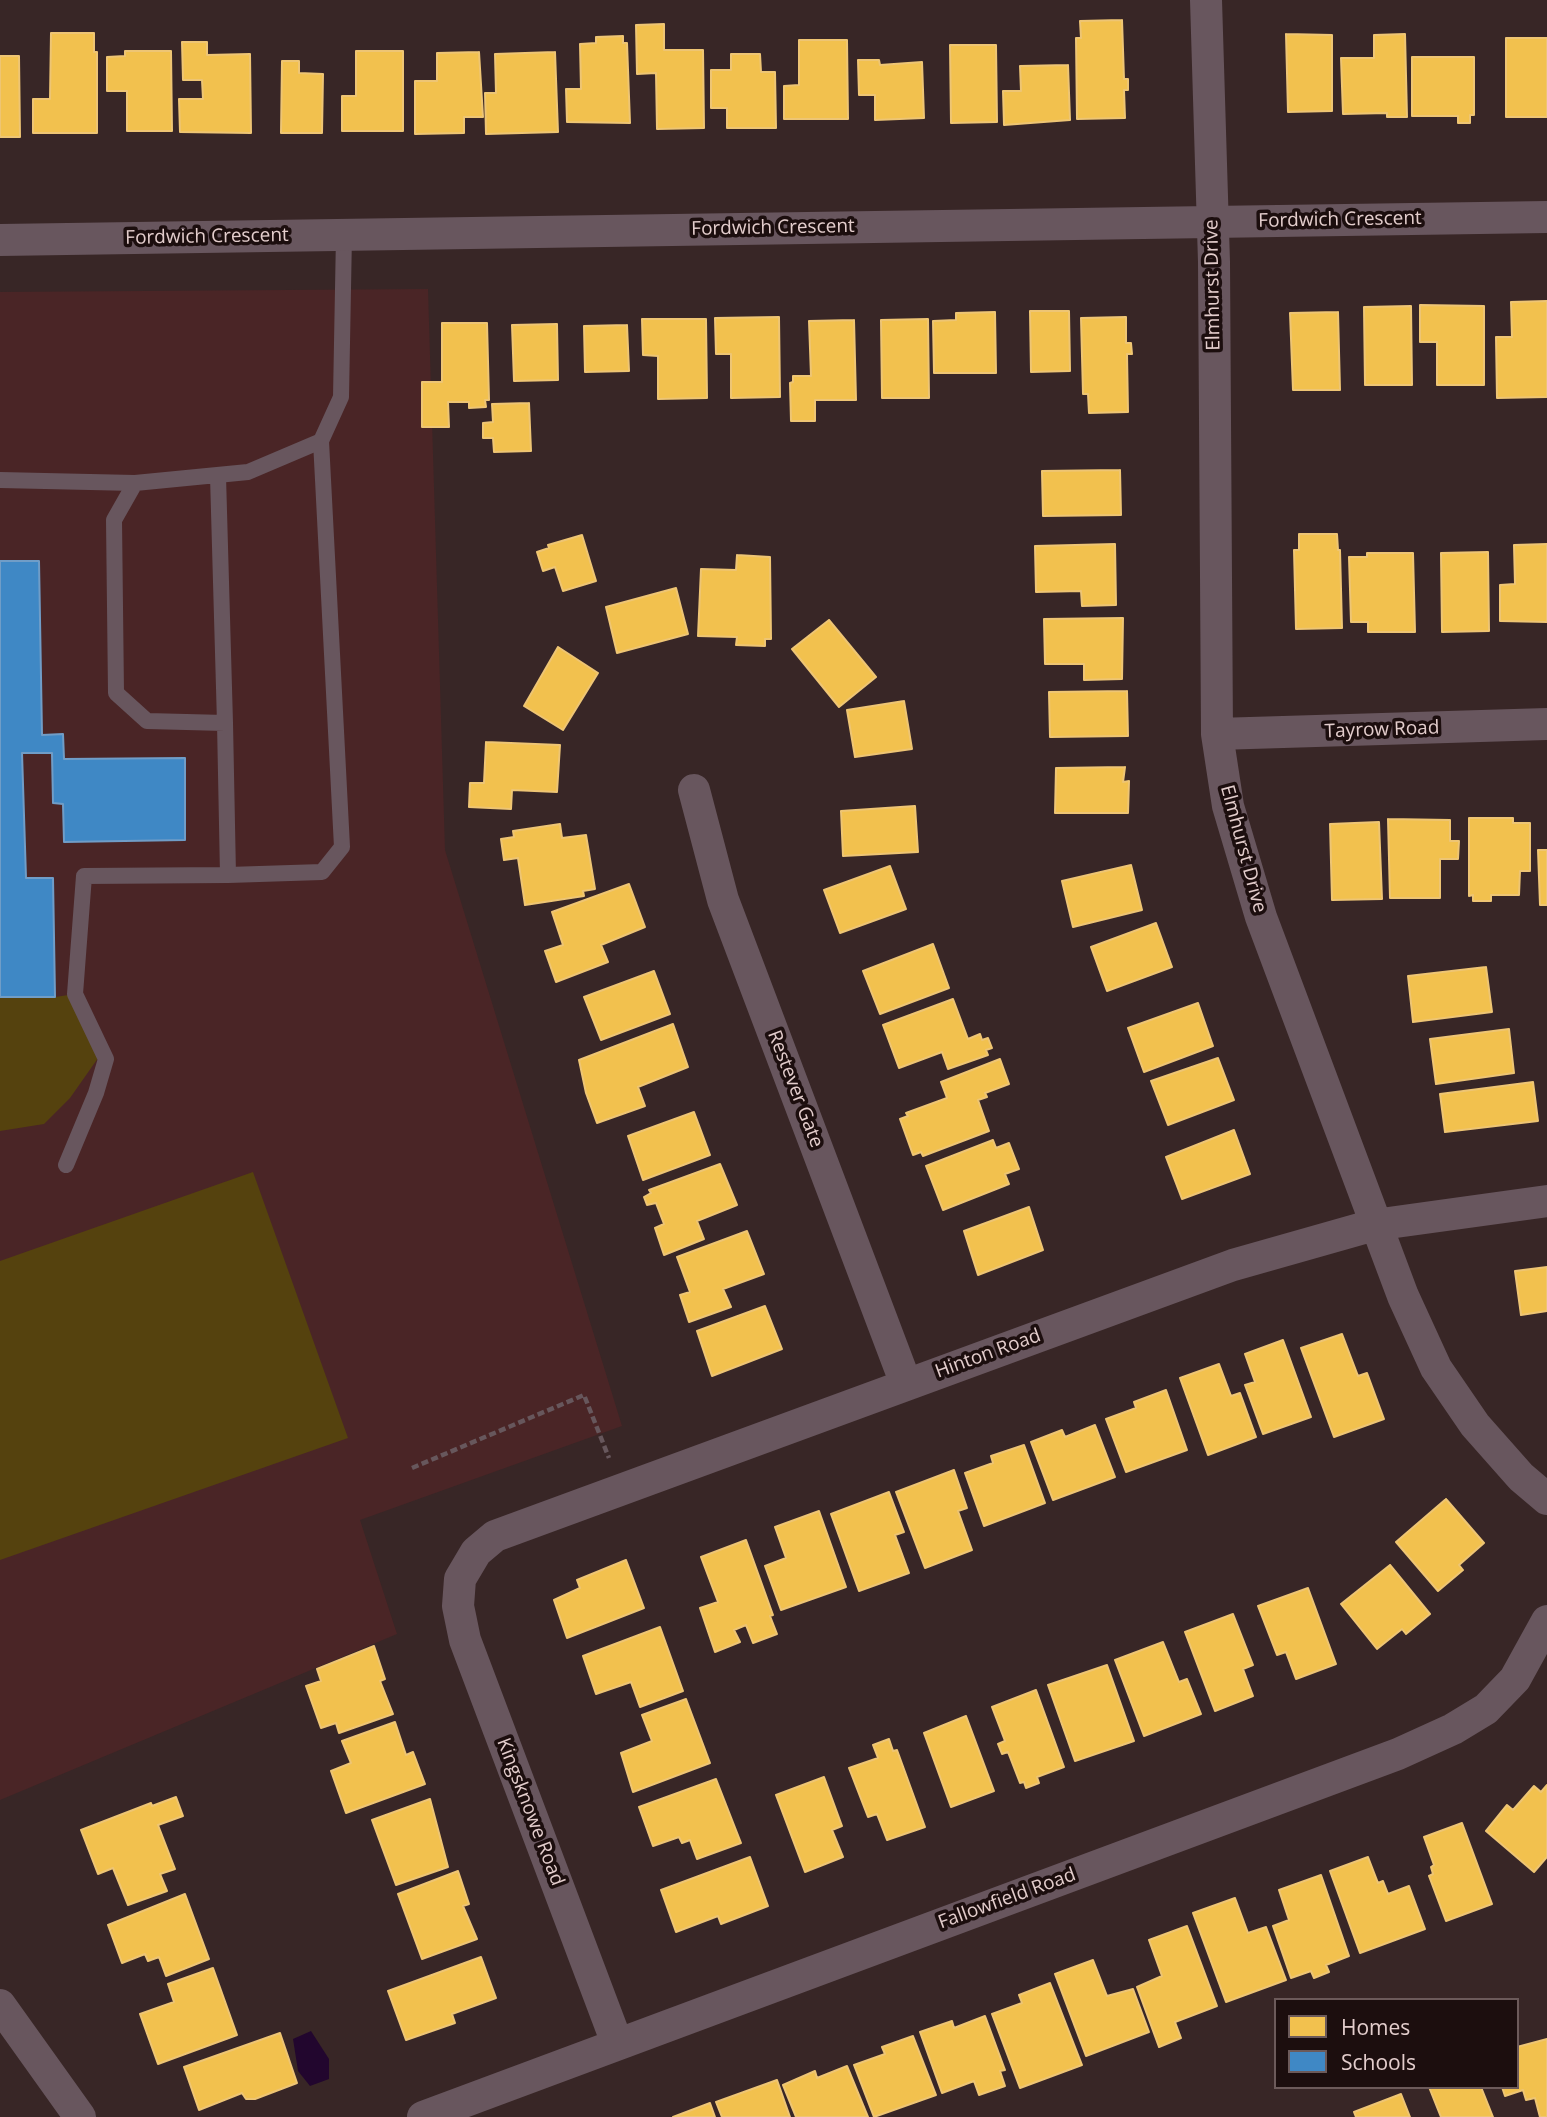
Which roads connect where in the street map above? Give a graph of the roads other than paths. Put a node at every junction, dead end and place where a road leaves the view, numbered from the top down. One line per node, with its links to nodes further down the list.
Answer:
1 (1206, 0): 3 (street, Elmhurst Drive)
2 (1547, 216): 3 (street, Fordwich Crescent)
3 (1212, 221): 4 (street, Fordwich Crescent); 12 (street, Elmhurst Drive)
4 (344, 235): 5 (street, Fordwich Crescent); 6 (lane)
5 (0, 240)
6 (321, 441): 7 (lane); 14 (lane)
7 (218, 476): 9 (lane); 10 (lane)
8 (0, 480): 9 (lane)
9 (135, 483): 10 (lane)
10 (225, 723): 14 (lane)
11 (1547, 724): 12 (street, Tayrow Road)
12 (1217, 734): 17 (street, Elmhurst Drive)
13 (694, 790): 18 (street, Restever Gate)
14 (228, 875): 15 (lane)
15 (65, 1165)
16 (1547, 1201): 17 (street, Hinton Road)
17 (1374, 1225): 18 (street, Hinton Road); 19 (street, Elmhurst Drive)
18 (906, 1384): 20 (street, Hinton Road)
19 (1547, 1499)
20 (460, 1578): 23 (street, Kingsknowe Road)
21 (1547, 1620): 23 (street, Fallowfield Road)
22 (0, 2005): 24 (street)
23 (617, 2043): 25 (street, Fallowfield Road)
24 (80, 2117)
25 (422, 2117)

